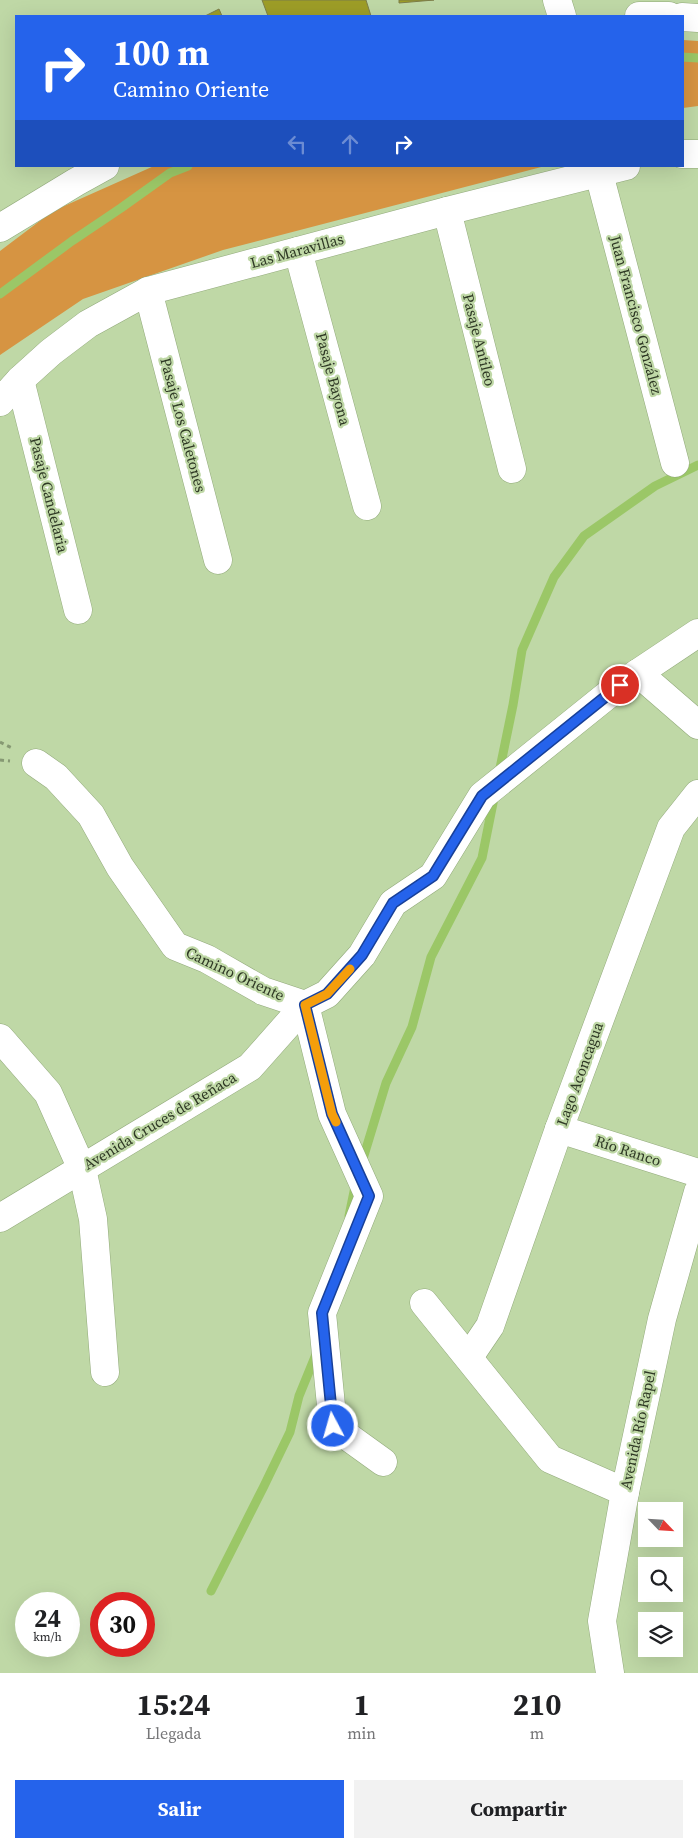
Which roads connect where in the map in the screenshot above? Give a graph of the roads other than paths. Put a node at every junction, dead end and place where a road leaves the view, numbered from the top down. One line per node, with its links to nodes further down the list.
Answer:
1 (557, 0): 2 (street)
2 (562, 15)
3 (684, 17): 4 (street)
4 (698, 18)
5 (684, 154): 6 (street)
6 (698, 154)
7 (103, 167): 11 (street)
8 (619, 167): 9 (street, Las Maravillas)
9 (598, 170): 10 (street, Las Maravillas); 16 (street, Juan Francisco González)
10 (447, 211): 12 (street, Las Maravillas); 17 (street, Pasaje Antileo)
11 (0, 228)
12 (298, 251): 13 (street, Las Maravillas); 18 (street, Pasaje Bayona)
13 (148, 291): 14 (street, Las Maravillas); 19 (street, Pasaje Los Caletones)
14 (20, 380): 15 (street, Las Maravillas); 20 (street, Pasaje Candelaria)
15 (0, 402)
16 (675, 463)
17 (512, 469)
18 (367, 506)
19 (218, 560)
20 (78, 610)
21 (698, 633): 22 (street)
22 (638, 674): 23 (street); 26 (street)
23 (698, 725)
24 (36, 763): 26 (street, Camino Oriente)
25 (698, 794): 28 (street, Lago Aconcagua)
26 (305, 1005): 29 (street, Avenida Cruces de Reñaca); 36 (street)
27 (0, 1038): 29 (street)
28 (559, 1129): 30 (street, Río Ranco); 34 (street, Lago Aconcagua)
29 (82, 1168): 32 (street, Avenida Cruces de Reñaca); 35 (street)
30 (698, 1173)
31 (698, 1192): 37 (street, Avenida Río Rapel)
32 (0, 1218)
33 (424, 1303): 34 (street)
34 (469, 1357): 37 (street)
35 (105, 1372)
36 (383, 1462)
37 (625, 1492): 38 (street, Avenida Río Rapel)
38 (610, 1673)

